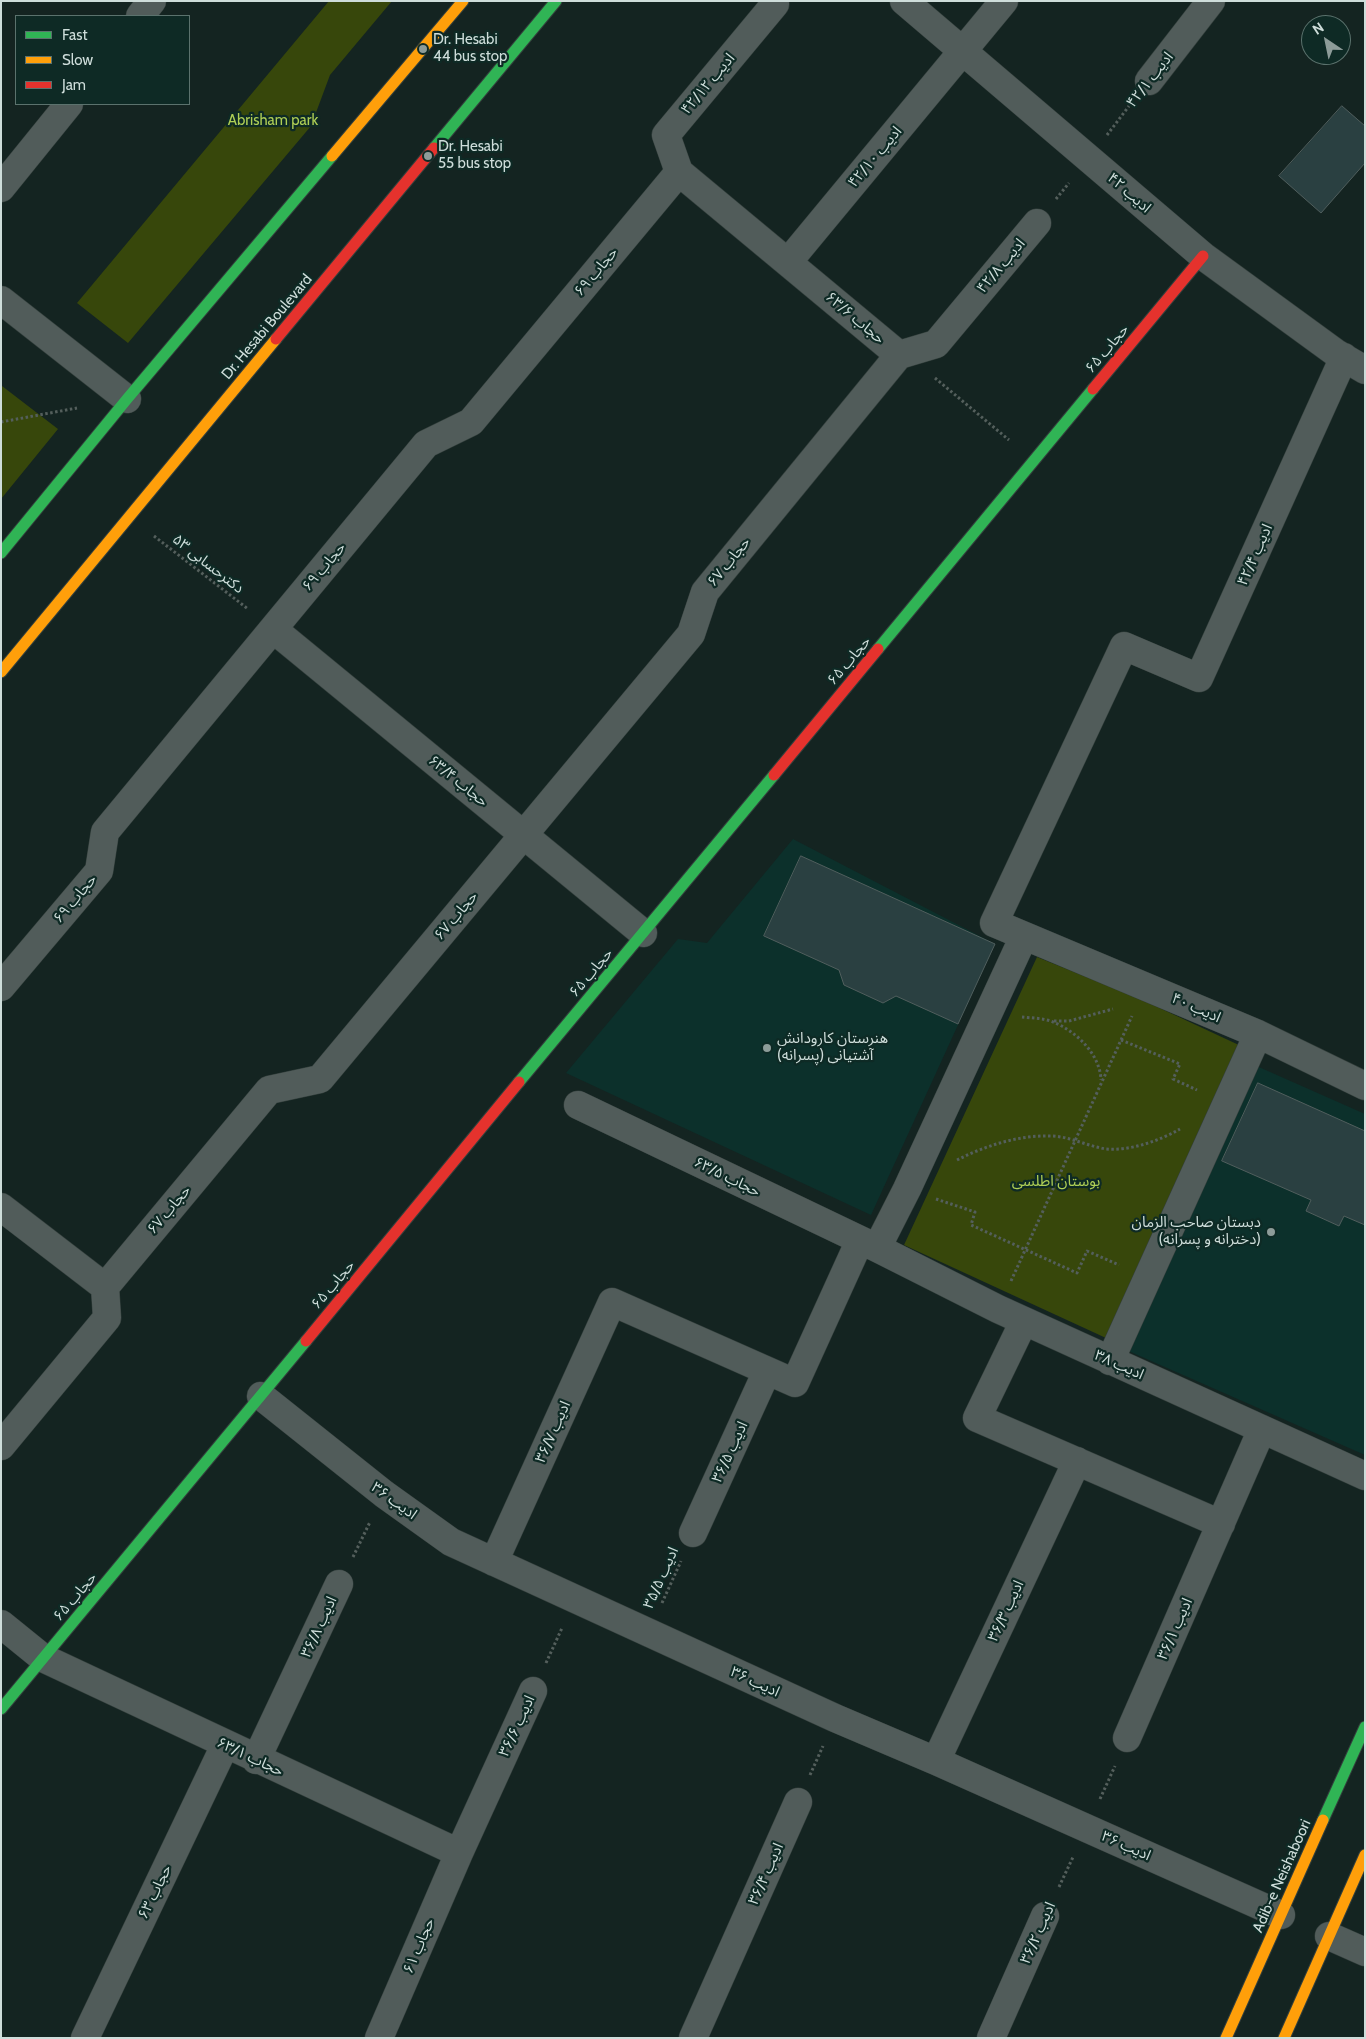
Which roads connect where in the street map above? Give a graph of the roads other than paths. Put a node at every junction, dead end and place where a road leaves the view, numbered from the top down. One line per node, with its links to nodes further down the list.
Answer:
1 (152, 1): 8 (street)
2 (463, 1): 20 (street)
3 (556, 1): 24 (street, Dr. Hesabi Boulevard)
4 (904, 1): 9 (street, ادیب ۴۲)
5 (1004, 1): 9 (street, ادیب ۴۲/۱۰)
6 (1211, 1): 10 (street, ادیب ۴۲/۱)
7 (775, 4): 12 (street, ادیب ۴۲/۱۲)
8 (141, 15)
9 (963, 51): 15 (street, ادیب ۴۲); 16 (street, ادیب ۴۲/۱۰)
10 (1149, 81)
11 (68, 105): 13 (street)
12 (678, 172): 16 (street, حجاب ۶۳/۶); 22 (street, حجاب ۶۹)
13 (1, 188)
14 (1037, 223): 18 (street, ادیب ۴۲/۸)
15 (1203, 256): 19 (street, ادیب ۴۲); 26 (street, حجاب ۶۵)
16 (788, 262): 18 (street, حجاب ۶۳/۶)
17 (1, 300): 20 (street)
18 (899, 355): 25 (street, حجاب ۶۷)
19 (1354, 364): 23 (street, ادیب ۴۲/۴)
20 (126, 399): 21 (street)
21 (1, 553)
22 (273, 629): 25 (street, حجاب ۶۳/۴); 28 (street, حجاب ۶۹)
23 (1124, 646): 27 (street, ادیب ۴۰)
24 (1, 672)
25 (524, 835): 26 (street, حجاب ۶۳/۴); 34 (street, حجاب ۶۷)
26 (643, 933): 38 (street, حجاب ۶۵)
27 (1024, 936): 29 (street, ادیب ۴۰); 33 (street)
28 (1, 987)
29 (1258, 1034): 30 (street, ادیب ۴۰); 36 (street)
30 (1363, 1079)
31 (578, 1105): 33 (street, حجاب ۶۳/۵)
32 (1, 1207): 34 (street)
33 (868, 1244): 35 (street, ادیب ۳۸); 37 (street)
34 (105, 1287): 40 (street)
35 (1024, 1321): 36 (street, ادیب ۳۸); 41 (street)
36 (1110, 1361): 39 (street, ادیب ۳۸)
37 (768, 1371): 44 (street, ادیب ۳۶/۵); 45 (street, ادیب ۳۶/۷)
38 (261, 1396): 45 (street, ادیب ۳۶); 48 (street, حجاب ۶۵)
39 (1262, 1429): 42 (street, ادیب ۳۸); 43 (street, ادیب ۳۶/۱)
40 (1, 1446)
41 (1077, 1461): 43 (street); 55 (street, ادیب ۳۶/۳)
42 (1365, 1476)
43 (1221, 1524): 52 (street, ادیب ۳۶/۱)
44 (693, 1533)
45 (494, 1562): 55 (street, ادیب ۳۶)
46 (339, 1584): 54 (street, ادیب ۳۶/۸)
47 (1, 1624): 48 (street, حجاب ۶۳/۱)
48 (43, 1658): 50 (street, حجاب ۶۵); 53 (street, حجاب ۶۳/۱)
49 (533, 1691): 57 (street, ادیب ۳۶/۶)
50 (1, 1709)
51 (1365, 1726): 59 (street, Adib-e Neishaboori)
52 (1127, 1738)
53 (225, 1745): 54 (street, حجاب ۶۳/۱); 64 (street, حجاب ۶۳)
54 (256, 1760): 57 (street, حجاب ۶۳/۱)
55 (936, 1761): 59 (street, ادیب ۳۶)
56 (798, 1802): 63 (street, ادیب ۳۶/۴)
57 (458, 1853): 65 (street, حجاب ۶۱)
58 (1365, 1855): 61 (street)
59 (1281, 1915): 67 (street, Adib-e Neishaboori)
60 (1045, 1916): 66 (street, ادیب ۳۶/۲)
61 (1329, 1936): 62 (street); 68 (street)
62 (1365, 1952)
63 (702, 2035)
64 (86, 2038)
65 (379, 2038)
66 (991, 2038)
67 (1226, 2038)
68 (1284, 2038)

